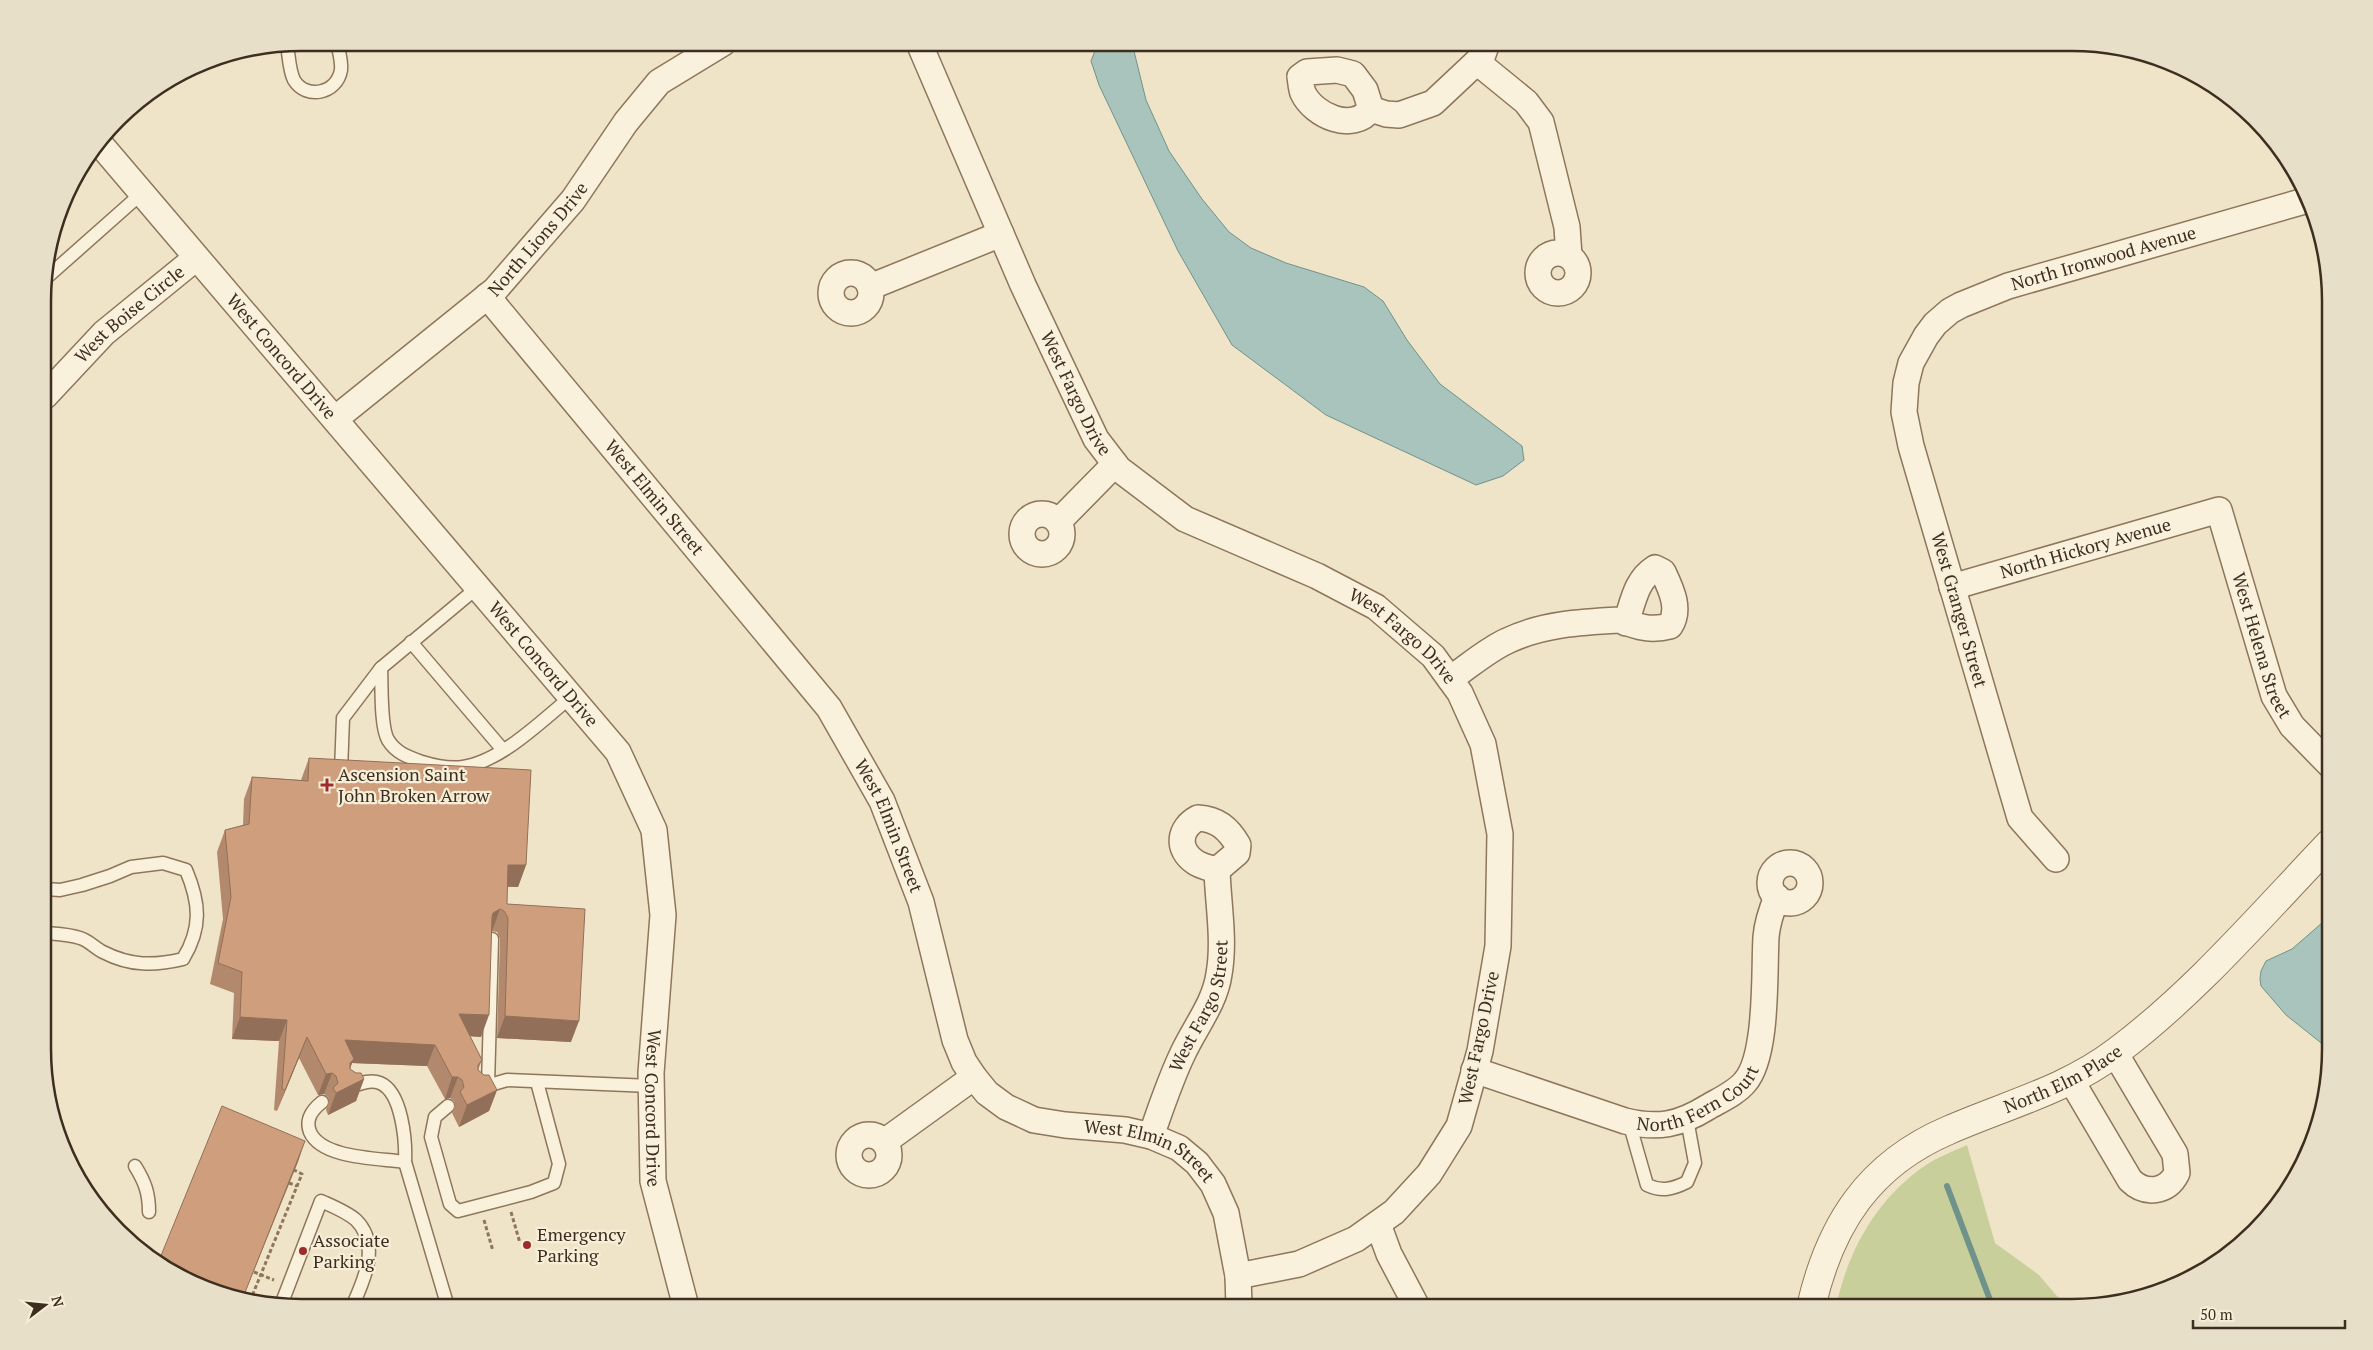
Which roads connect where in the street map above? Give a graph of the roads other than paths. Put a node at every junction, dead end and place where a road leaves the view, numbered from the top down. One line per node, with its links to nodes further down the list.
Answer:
1 (339, 51): 4 (lane)
2 (709, 51): 15 (street, North Lions Drive)
3 (923, 51): 10 (street, West Fargo Drive)
4 (288, 52)
5 (1482, 52): 6 (street); 11 (street)
6 (1371, 109)
7 (104, 148): 8 (street, West Concord Drive)
8 (142, 193): 12 (street, West Concord Drive); 13 (lane)
9 (2302, 202): 16 (street, North Ironwood Avenue)
10 (1000, 234): 14 (street); 19 (street, West Fargo Drive)
11 (1569, 256)
12 (196, 258): 17 (street, West Boise Circle); 18 (street, West Concord Drive)
13 (53, 271)
14 (870, 287)
15 (487, 296): 18 (street, North Lions Drive); 41 (street, West Elmin Street)
16 (1918, 348): 23 (street, West Granger Street)
17 (51, 390)
18 (335, 419): 22 (street, West Concord Drive)
19 (1115, 464): 21 (street); 27 (street, West Fargo Drive)
20 (2219, 510): 23 (street, North Hickory Avenue); 30 (street, West Helena Street)
21 (1058, 522)
22 (478, 587): 25 (lane); 28 (street, West Concord Drive)
23 (1952, 587): 33 (street, West Granger Street)
24 (1626, 622): 27 (street)
25 (412, 642): 26 (lane); 29 (lane)
26 (381, 668): 29 (lane); 31 (lane)
27 (1450, 679): 40 (street, West Fargo Drive)
28 (571, 697): 29 (lane); 44 (street, West Concord Drive)
29 (503, 750)
30 (2322, 757)
31 (340, 771)
32 (2322, 851): 39 (street, North Elm Place)
33 (2056, 859)
34 (1217, 870): 50 (street, West Fargo Street)
35 (51, 889): 37 (lane)
36 (1777, 897): 48 (street, North Fern Court)
37 (51, 933)
38 (492, 939): 43 (lane)
39 (2115, 1053): 42 (street, North Elm Place); 42 (street)
40 (1474, 1070): 49 (street, North Fern Court); 55 (street, West Fargo Drive)
41 (974, 1077): 50 (street, West Elmin Street); 51 (street)
42 (2071, 1080): 63 (street, North Elm Place)
43 (537, 1082): 44 (lane); 47 (lane)
44 (651, 1086): 60 (street, West Concord Drive)
45 (350, 1087): 52 (lane)
46 (322, 1102): 52 (lane)
47 (448, 1106)
48 (1687, 1120): 49 (street, North Fern Court); 49 (lane)
49 (1629, 1122)
50 (1151, 1136): 56 (street, West Elmin Street)
51 (884, 1142)
52 (405, 1162): 59 (lane)
53 (135, 1166): 54 (lane)
54 (149, 1212)
55 (1378, 1224): 56 (street, West Fargo Drive); 62 (street)
56 (1238, 1276): 61 (street, West Elmin Street)
57 (283, 1298): 58 (lane)
58 (356, 1299)
59 (445, 1299)
60 (684, 1299)
61 (1239, 1299)
62 (1413, 1299)
63 (1813, 1299)

